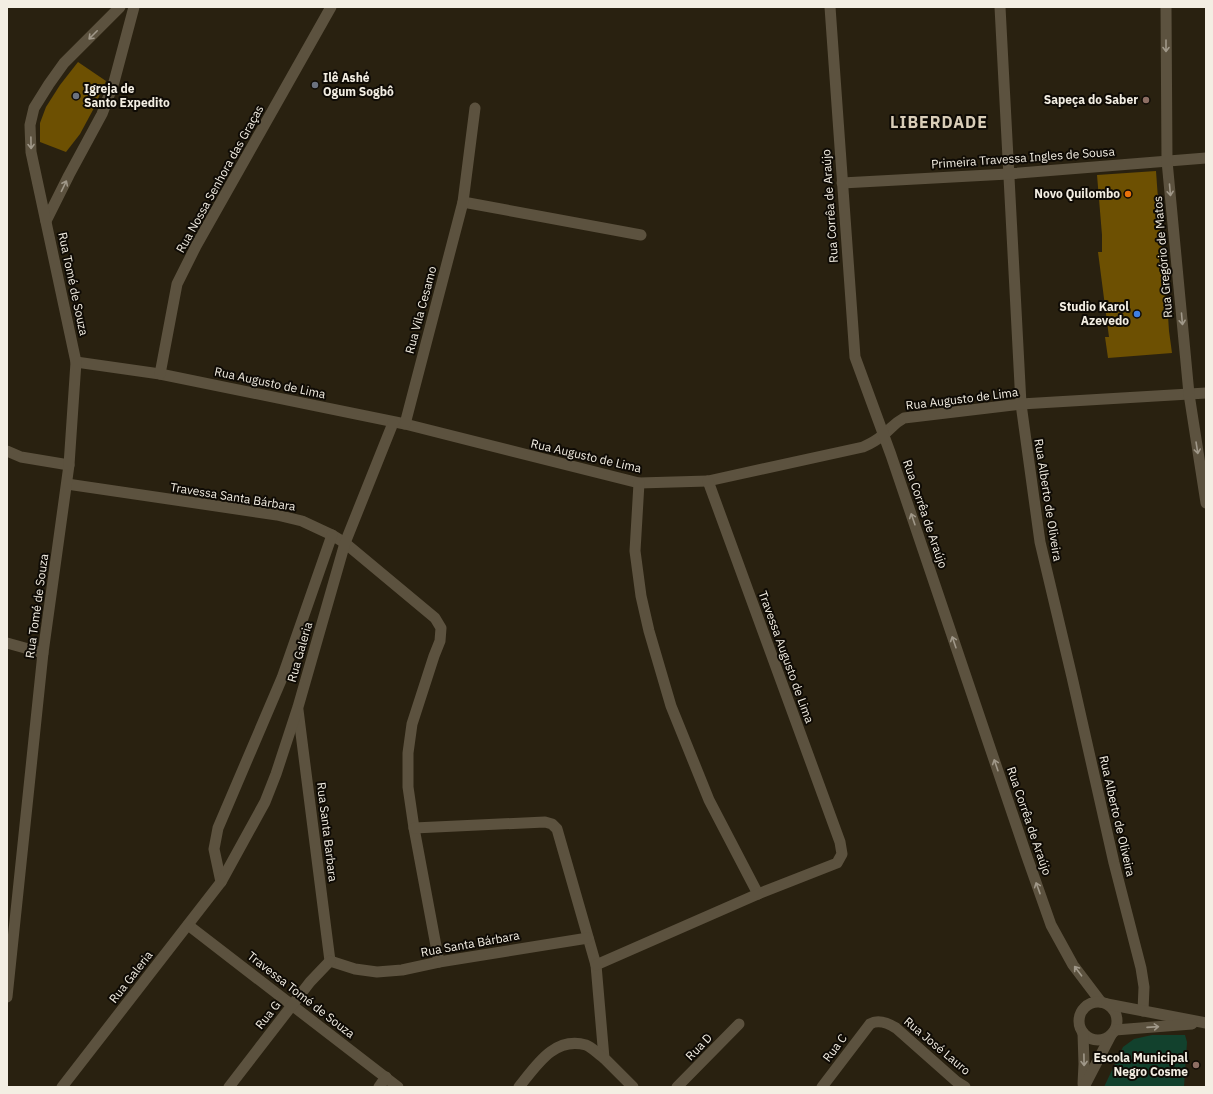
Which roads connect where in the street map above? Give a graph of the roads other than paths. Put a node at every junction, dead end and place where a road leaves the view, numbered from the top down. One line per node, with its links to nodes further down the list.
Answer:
1 (120, 7): 13 (street, Rua Tomé de Souza, one-way to 13)
2 (134, 7): 13 (street, Rua Tomé de Souza, one-way to 2)
3 (331, 7): 16 (street, Rua Nossa Senhora das Graças)
4 (830, 7): 11 (street, Rua Corrêa de Araújo)
5 (1000, 7): 10 (street, Rua Alberto de Oliveira)
6 (1166, 7): 9 (street, Rua Gregório de Matos, one-way to 9)
7 (475, 108): 12 (street, Rua Vila Cesamo)
8 (1206, 158): 9 (street, Primeira Travessa Ingles de Sousa)
9 (1167, 161): 10 (street, Primeira Travessa Ingles de Sousa); 18 (street, Rua Gregório de Matos, one-way to 18)
10 (1008, 174): 11 (street, Primeira Travessa Ingles de Sousa); 19 (street, Rua Alberto de Oliveira)
11 (842, 183): 22 (street, Rua Corrêa de Araújo)
12 (463, 202): 14 (street); 21 (street, Rua Vila Cesamo)
13 (46, 221): 15 (street, Rua Tomé de Souza)
14 (641, 235)
15 (76, 362): 16 (street, Rua Augusto de Lima); 24 (street, Rua Tomé de Souza)
16 (160, 374): 20 (street, Rua Augusto de Lima)
17 (1206, 393): 18 (street, Rua Augusto de Lima)
18 (1189, 394): 19 (street, Rua Augusto de Lima); 28 (street, Rua Gregório de Matos, one-way to 28)
19 (1020, 404): 22 (street, Rua Augusto de Lima); 45 (street, Rua Alberto de Oliveira)
20 (393, 422): 21 (street, Rua Augusto de Lima); 30 (street, Rua Galeria)
21 (405, 424): 26 (street, Rua Augusto de Lima)
22 (884, 435): 25 (street, Rua Augusto de Lima); 43 (street, Rua Corrêa de Araújo, one-way to 22)
23 (7, 451): 24 (street)
24 (69, 465): 27 (street, Rua Tomé de Souza)
25 (708, 481): 26 (street, Rua Augusto de Lima); 36 (street, Travessa Augusto de Lima)
26 (639, 483): 36 (street)
27 (67, 484): 29 (street, Travessa Santa Bárbara); 32 (street, Rua Tomé de Souza)
28 (1206, 503)
29 (332, 535): 30 (street, Travessa Santa Bárbara); 35 (street, Rua Galeria)
30 (345, 543): 33 (street, Rua Galeria); 34 (street, Travessa Santa Bárbara)
31 (7, 643): 32 (street)
32 (43, 653): 42 (street, Rua Tomé de Souza)
33 (298, 707): 35 (street, Rua Galeria); 39 (street, Rua Santa Barbara)
34 (414, 828): 38 (street); 40 (street, Travessa Santa Bárbara)
35 (220, 882): 37 (street, Rua Galeria)
36 (758, 894): 41 (street)
37 (188, 925): 44 (street, Travessa Tomé de Souza); 54 (street, Rua Galeria)
38 (588, 938): 40 (street, Rua Santa Bárbara); 41 (street)
39 (330, 961): 40 (street, Rua Santa Bárbara); 44 (street, Rua G)
40 (439, 962)
41 (596, 965): 51 (street)
42 (7, 997)
43 (1104, 1003): 45 (street); 49 (street); 50 (street)
44 (292, 1005): 52 (street, Travessa Tomé de Souza); 55 (street, Rua G)
45 (1143, 1012): 46 (street)
46 (1206, 1023): 49 (street, one-way to 46)
47 (738, 1024): 60 (street, Rua D)
48 (870, 1024): 53 (street, Rua José Lauro); 61 (street, Rua C)
49 (1113, 1032): 50 (street); 62 (street)
50 (1083, 1033): 62 (street, one-way to 62)
51 (604, 1058): 58 (street); 59 (street)
52 (386, 1077): 56 (street); 57 (street, Travessa Tomé de Souza)
53 (958, 1085)
54 (62, 1087)
55 (229, 1087)
56 (379, 1087)
57 (398, 1087)
58 (519, 1087)
59 (633, 1087)
60 (677, 1087)
61 (822, 1087)
62 (1083, 1087)

